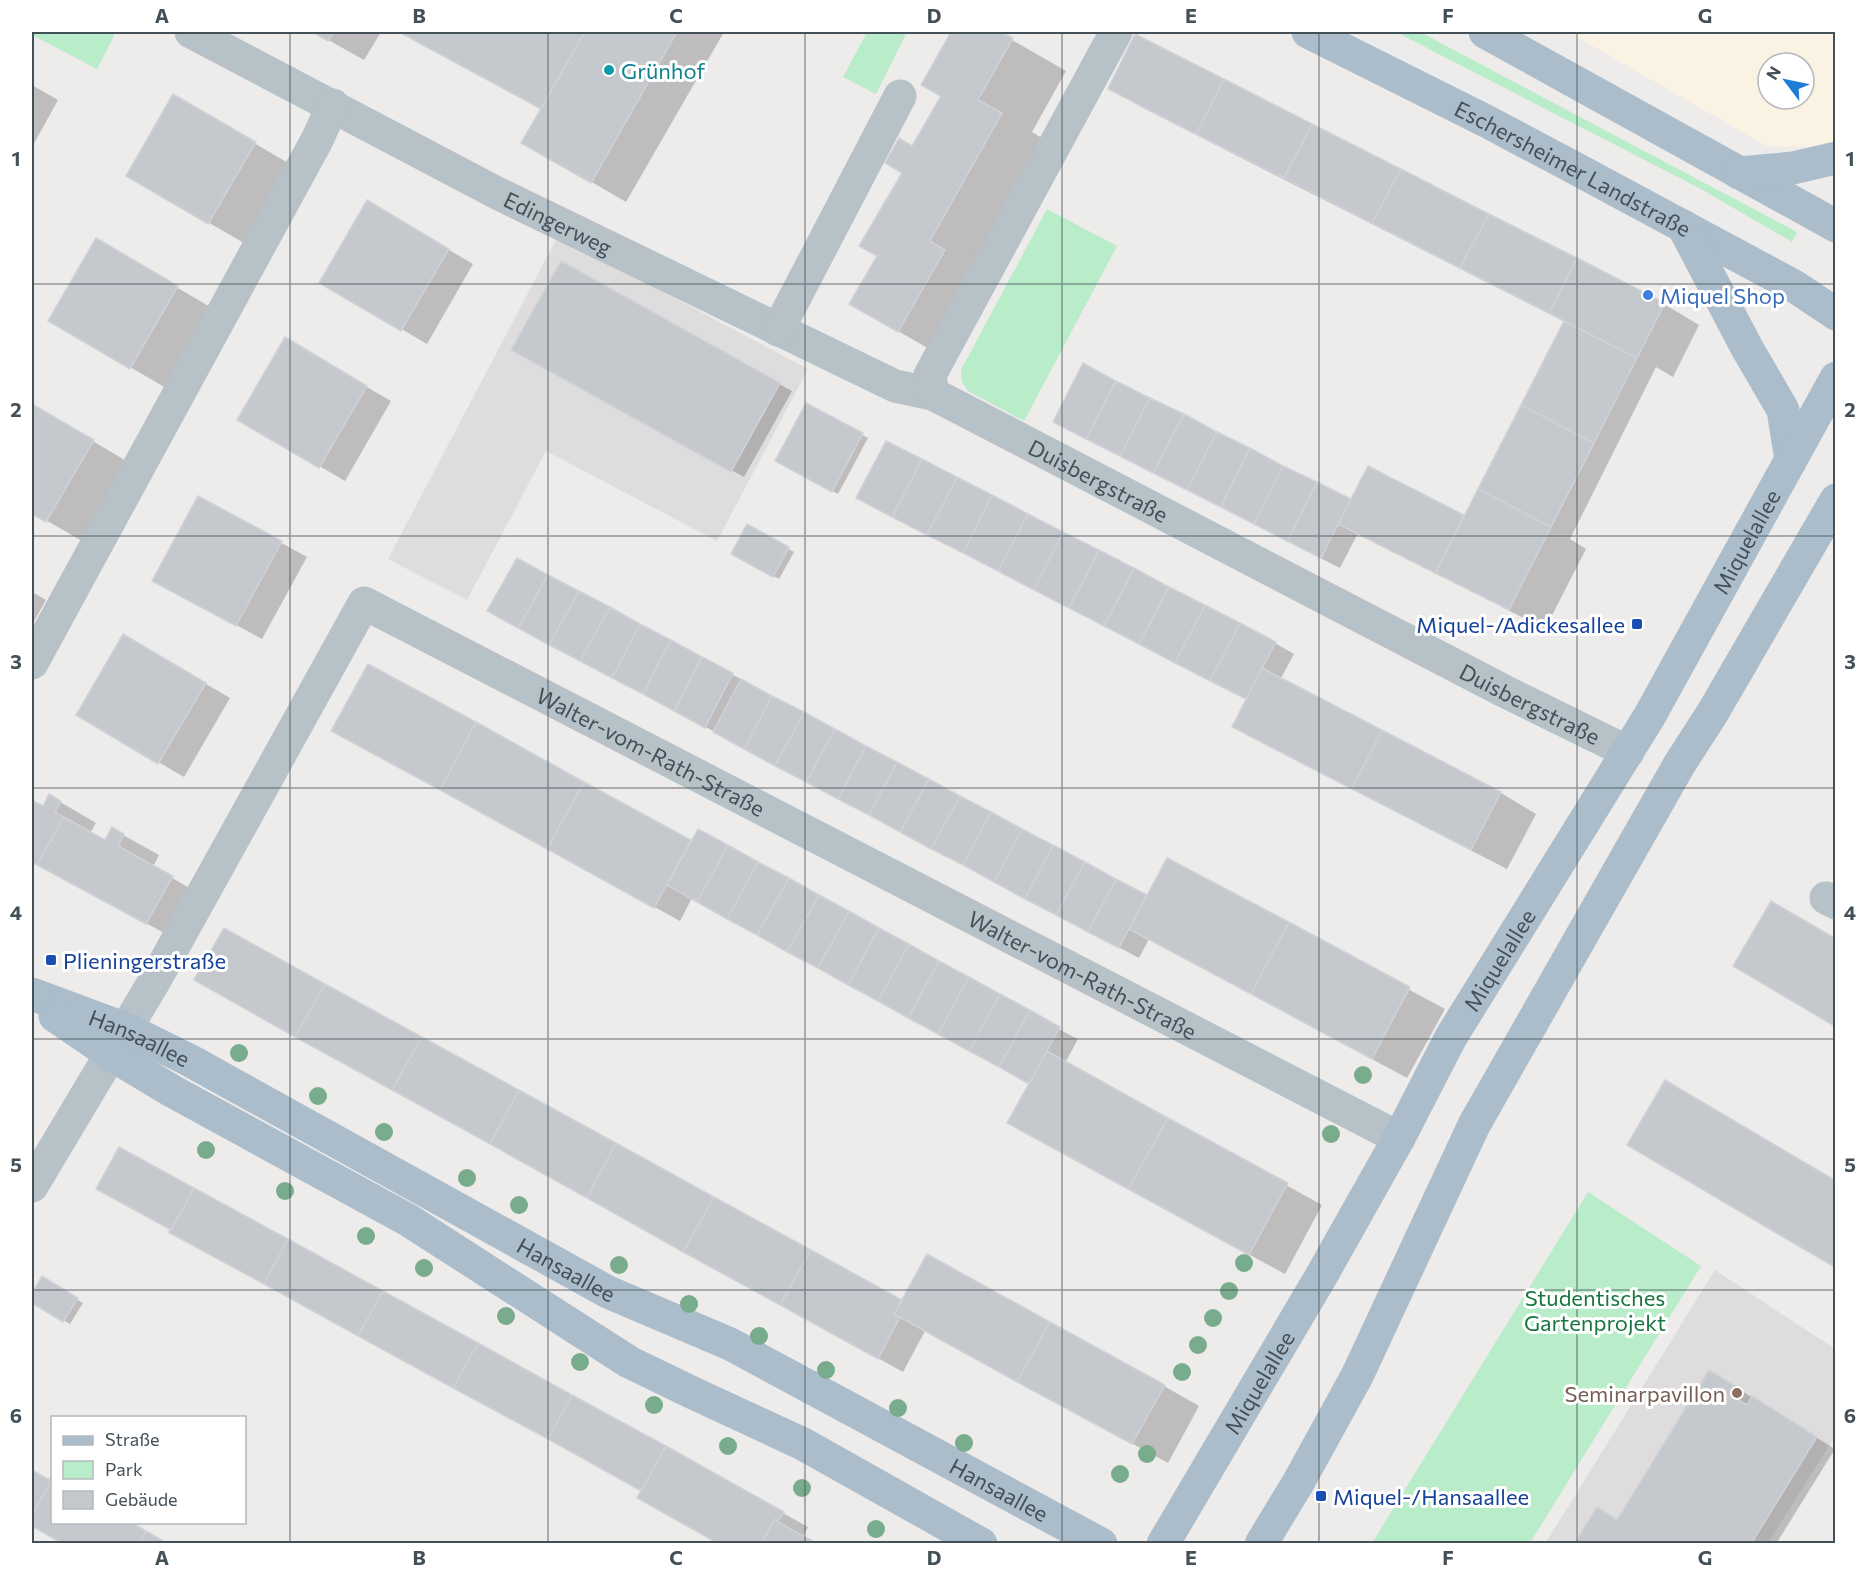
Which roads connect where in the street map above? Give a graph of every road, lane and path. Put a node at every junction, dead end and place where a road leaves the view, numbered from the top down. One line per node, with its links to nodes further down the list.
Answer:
1 (191, 32): 6 (street, Edingerweg)
2 (1116, 32): 14 (street)
3 (1308, 32): 9 (main road, Eschersheimer Landstraße)
4 (1485, 32): 8 (main road)
5 (900, 96): 12 (street)
6 (333, 105): 12 (street, Edingerweg); 17 (street)
7 (1836, 158): 8 (main road)
8 (1739, 173): 10 (main road)
9 (1683, 226): 11 (main road, Eschersheimer Landstraße); 15 (main road)
10 (1836, 226)
11 (1836, 314)
12 (778, 330): 14 (street, Edingerweg)
13 (1836, 378): 15 (main road, Miquelallee)
14 (933, 394): 18 (street, Duisbergstraße)
15 (1791, 460): 18 (main road, Miquelallee)
16 (1836, 500): 27 (main road)
17 (32, 663)
18 (1628, 752): 22 (main road, Miquelallee)
19 (32, 994): 21 (main road, Hansaallee)
20 (32, 999): 21 (main road, Hansaallee)
21 (119, 1042): 22 (street, Walter-vom-Rath-Straße); 23 (street); 24 (main road, Hansaallee); 25 (main road, Hansaallee)
22 (1399, 1138): 26 (main road, Miquelallee)
23 (32, 1186)
24 (981, 1544)
25 (1101, 1544)
26 (1163, 1544)
27 (1261, 1544)

